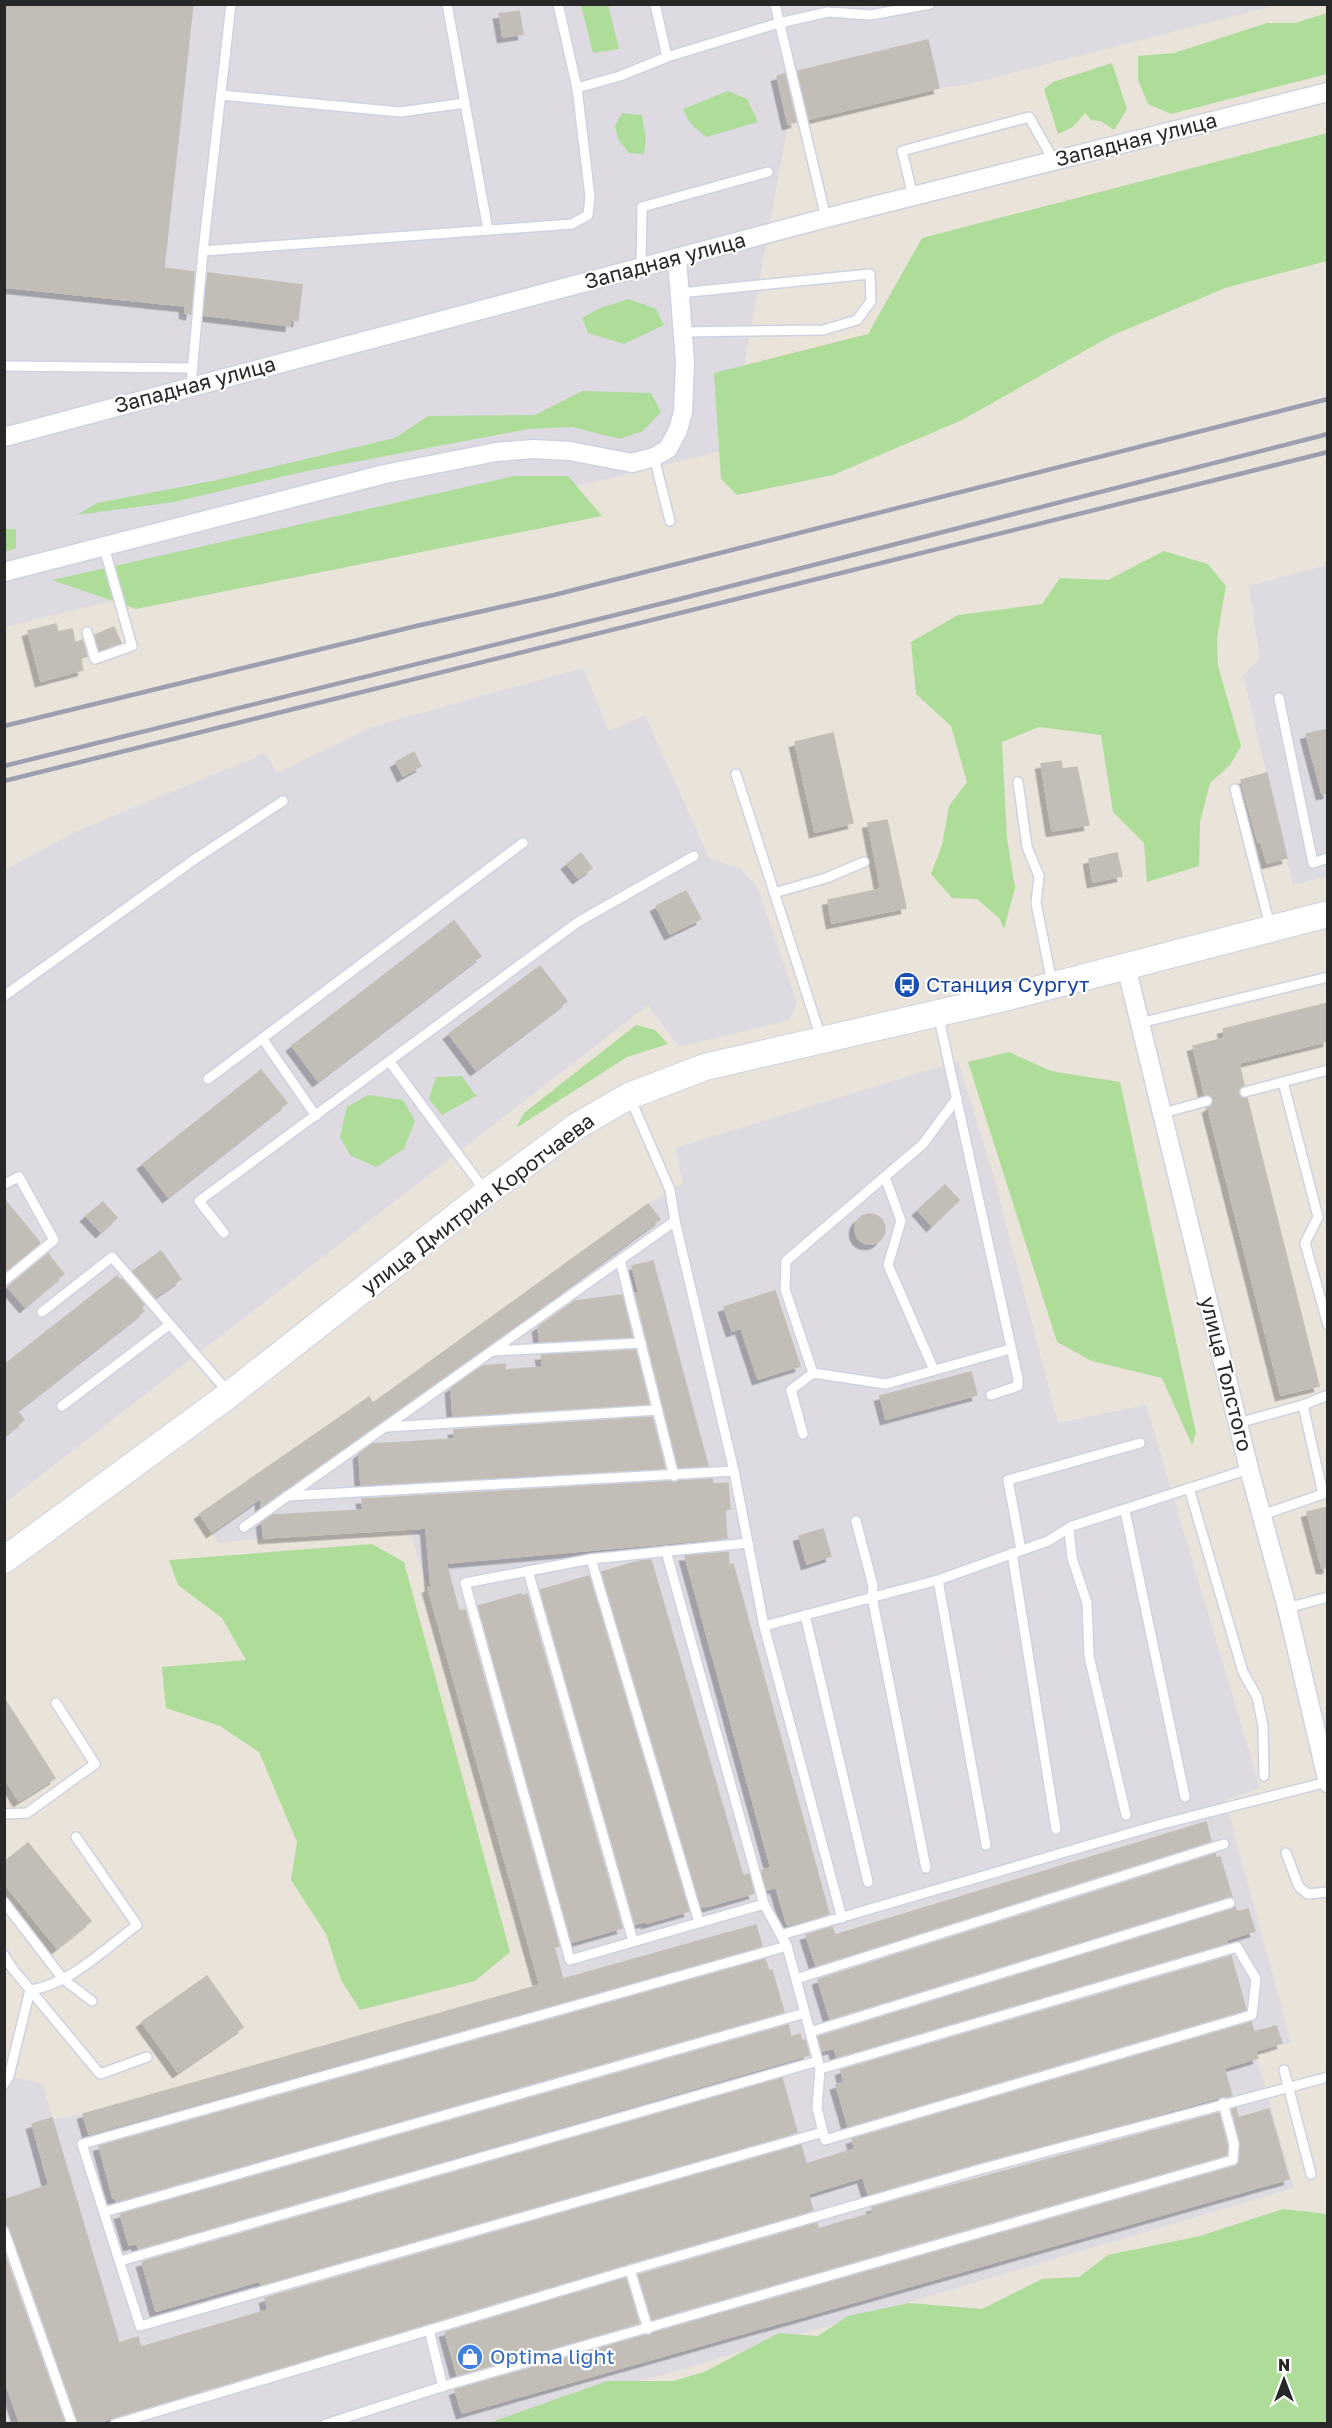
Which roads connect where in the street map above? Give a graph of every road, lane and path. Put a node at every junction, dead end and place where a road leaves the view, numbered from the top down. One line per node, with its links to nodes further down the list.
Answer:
1 (231, 4): 11 (lane)
2 (447, 4): 12 (lane)
3 (558, 4): 9 (lane)
4 (655, 4): 8 (lane)
5 (775, 4): 7 (lane)
6 (930, 4): 7 (lane)
7 (780, 23): 8 (lane); 16 (lane)
8 (667, 57): 9 (lane)
9 (577, 88): 17 (lane)
10 (1328, 92): 13 (street, Западная улица)
11 (221, 95): 12 (lane); 18 (lane)
12 (465, 103): 17 (lane)
13 (1054, 161): 15 (street, Западная улица); 15 (lane)
14 (768, 172): 20 (lane)
15 (913, 196): 16 (street, Западная улица)
16 (826, 218): 19 (street, Западная улица)
17 (488, 230): 18 (lane)
18 (203, 251): 24 (lane)
19 (677, 259): 20 (street, Западная улица); 21 (street)
20 (641, 268): 24 (street, Западная улица)
21 (680, 293): 22 (street); 22 (lane)
22 (683, 332): 26 (street)
23 (4, 366): 24 (lane)
24 (192, 376): 25 (street, Западная улица)
25 (4, 437)
26 (654, 457): 27 (lane); 28 (street)
27 (670, 520)
28 (104, 547): 29 (street); 30 (lane)
29 (4, 572)
30 (87, 632)
31 (1279, 698): 38 (lane)
32 (736, 774): 40 (lane)
33 (1018, 783): 45 (lane)
34 (1235, 789): 42 (lane)
35 (283, 801): 46 (lane)
36 (523, 843): 49 (lane)
37 (694, 856): 51 (lane)
38 (1328, 858)
39 (864, 862): 40 (lane)
40 (774, 893): 50 (lane)
41 (1328, 914): 42 (street, улица Дмитрия Коротчаева)
42 (1271, 929): 43 (street, улица Дмитрия Коротчаева)
43 (1125, 966): 45 (street, улица Дмитрия Коротчаева); 48 (street, улица Толстого)
44 (1328, 978): 48 (lane)
45 (1053, 985): 47 (street, улица Дмитрия Коротчаева)
46 (4, 996)
47 (938, 1012): 50 (street, улица Дмитрия Коротчаева); 57 (lane)
48 (1140, 1023): 59 (street, улица Толстого)
49 (262, 1038): 53 (lane); 60 (lane)
50 (822, 1040): 56 (street, улица Дмитрия Коротчаева)
51 (390, 1062): 60 (lane); 63 (lane)
52 (1328, 1070): 54 (lane)
53 (208, 1079)
54 (1283, 1082): 55 (lane); 70 (lane)
55 (1245, 1092)
56 (629, 1096): 63 (street, улица Дмитрия Коротчаева); 64 (lane)
57 (957, 1098): 61 (lane); 72 (lane)
58 (1207, 1101): 59 (lane)
59 (1163, 1113): 82 (street, улица Толстого)
60 (316, 1116): 65 (lane)
61 (885, 1178): 74 (lane); 75 (lane)
62 (4, 1184): 67 (lane)
63 (486, 1193): 76 (street, улица Дмитрия Коротчаева)
64 (675, 1221): 66 (lane); 87 (lane)
65 (224, 1233)
66 (620, 1260): 71 (lane); 73 (lane)
67 (4, 1281)
68 (42, 1312): 69 (lane)
69 (170, 1325): 76 (lane); 80 (lane)
70 (1328, 1325)
71 (640, 1343): 73 (lane); 81 (lane)
72 (1010, 1349): 74 (lane); 77 (lane)
73 (493, 1351): 83 (lane)
74 (934, 1370): 75 (lane)
75 (813, 1373): 84 (lane)
76 (230, 1394): 100 (street, улица Дмитрия Коротчаева)
77 (991, 1395)
78 (1328, 1395): 79 (lane)
79 (1303, 1405): 82 (lane); 92 (lane)
80 (62, 1406)
81 (657, 1410): 83 (lane); 88 (lane)
82 (1238, 1423): 86 (street, улица Толстого)
83 (385, 1427): 90 (lane)
84 (803, 1434)
85 (1140, 1443): 98 (lane)
86 (1249, 1469): 89 (lane); 92 (street, улица Толстого)
87 (734, 1471): 88 (lane); 96 (lane)
88 (674, 1476): 90 (lane)
89 (1189, 1488): 91 (lane); 109 (lane)
90 (287, 1497): 94 (lane)
91 (1125, 1511): 95 (lane); 111 (lane)
92 (1262, 1515): 105 (street, улица Толстого)
93 (856, 1521): 103 (lane)
94 (244, 1527)
95 (1069, 1529): 98 (lane); 113 (lane)
96 (748, 1543): 97 (lane); 107 (lane)
97 (666, 1551): 99 (lane); 124 (lane)
98 (1017, 1551): 102 (lane); 114 (lane)
99 (591, 1559): 101 (lane); 126 (lane)
100 (4, 1560)
101 (528, 1571): 128 (lane); 128 (lane)
102 (938, 1580): 103 (lane); 117 (lane)
103 (872, 1597): 106 (lane); 119 (lane)
104 (1328, 1597): 105 (lane)
105 (1287, 1608): 110 (street, улица Толстого)
106 (805, 1615): 107 (lane); 120 (lane)
107 (764, 1626): 125 (lane)
108 (57, 1703): 112 (lane)
109 (1264, 1776)
110 (1328, 1783): 125 (lane)
111 (1185, 1797)
112 (4, 1814)
113 (1126, 1815)
114 (1056, 1829)
115 (75, 1837): 133 (lane)
116 (1224, 1844): 132 (lane)
117 (986, 1845)
118 (1286, 1853): 121 (lane)
119 (926, 1868)
120 (868, 1882)
121 (1328, 1892)
122 (4, 1902): 133 (lane)
123 (1230, 1903): 137 (lane)
124 (764, 1904): 126 (lane); 127 (lane)
125 (842, 1918): 127 (lane)
126 (699, 1922): 128 (lane)
127 (781, 1935): 129 (lane)
128 (633, 1941)
129 (787, 1946): 132 (lane); 147 (lane)
130 (4, 1955): 131 (lane)
131 (8, 1970): 134 (lane)
132 (796, 1979): 136 (lane)
133 (63, 1980): 134 (lane); 135 (lane)
134 (30, 1990): 138 (lane); 142 (lane)
135 (92, 2001)
136 (805, 2013): 137 (lane); 147 (lane)
137 (810, 2032): 139 (lane)
138 (147, 2057)
139 (819, 2065): 145 (lane); 145 (lane); 149 (lane)
140 (1284, 2070): 143 (lane)
141 (1328, 2077): 143 (lane)
142 (4, 2084)
143 (1291, 2088): 144 (lane); 146 (lane)
144 (1223, 2103): 150 (lane); 151 (lane)
145 (823, 2132): 149 (lane)
146 (1311, 2174)
147 (104, 2212): 149 (lane)
148 (4, 2231): 154 (lane)
149 (120, 2261)
150 (630, 2270): 151 (lane); 152 (lane)
151 (648, 2329): 153 (lane)
152 (429, 2330): 153 (lane); 155 (lane)
153 (443, 2387): 156 (lane)
154 (72, 2424)
155 (115, 2424)
156 (326, 2424)

